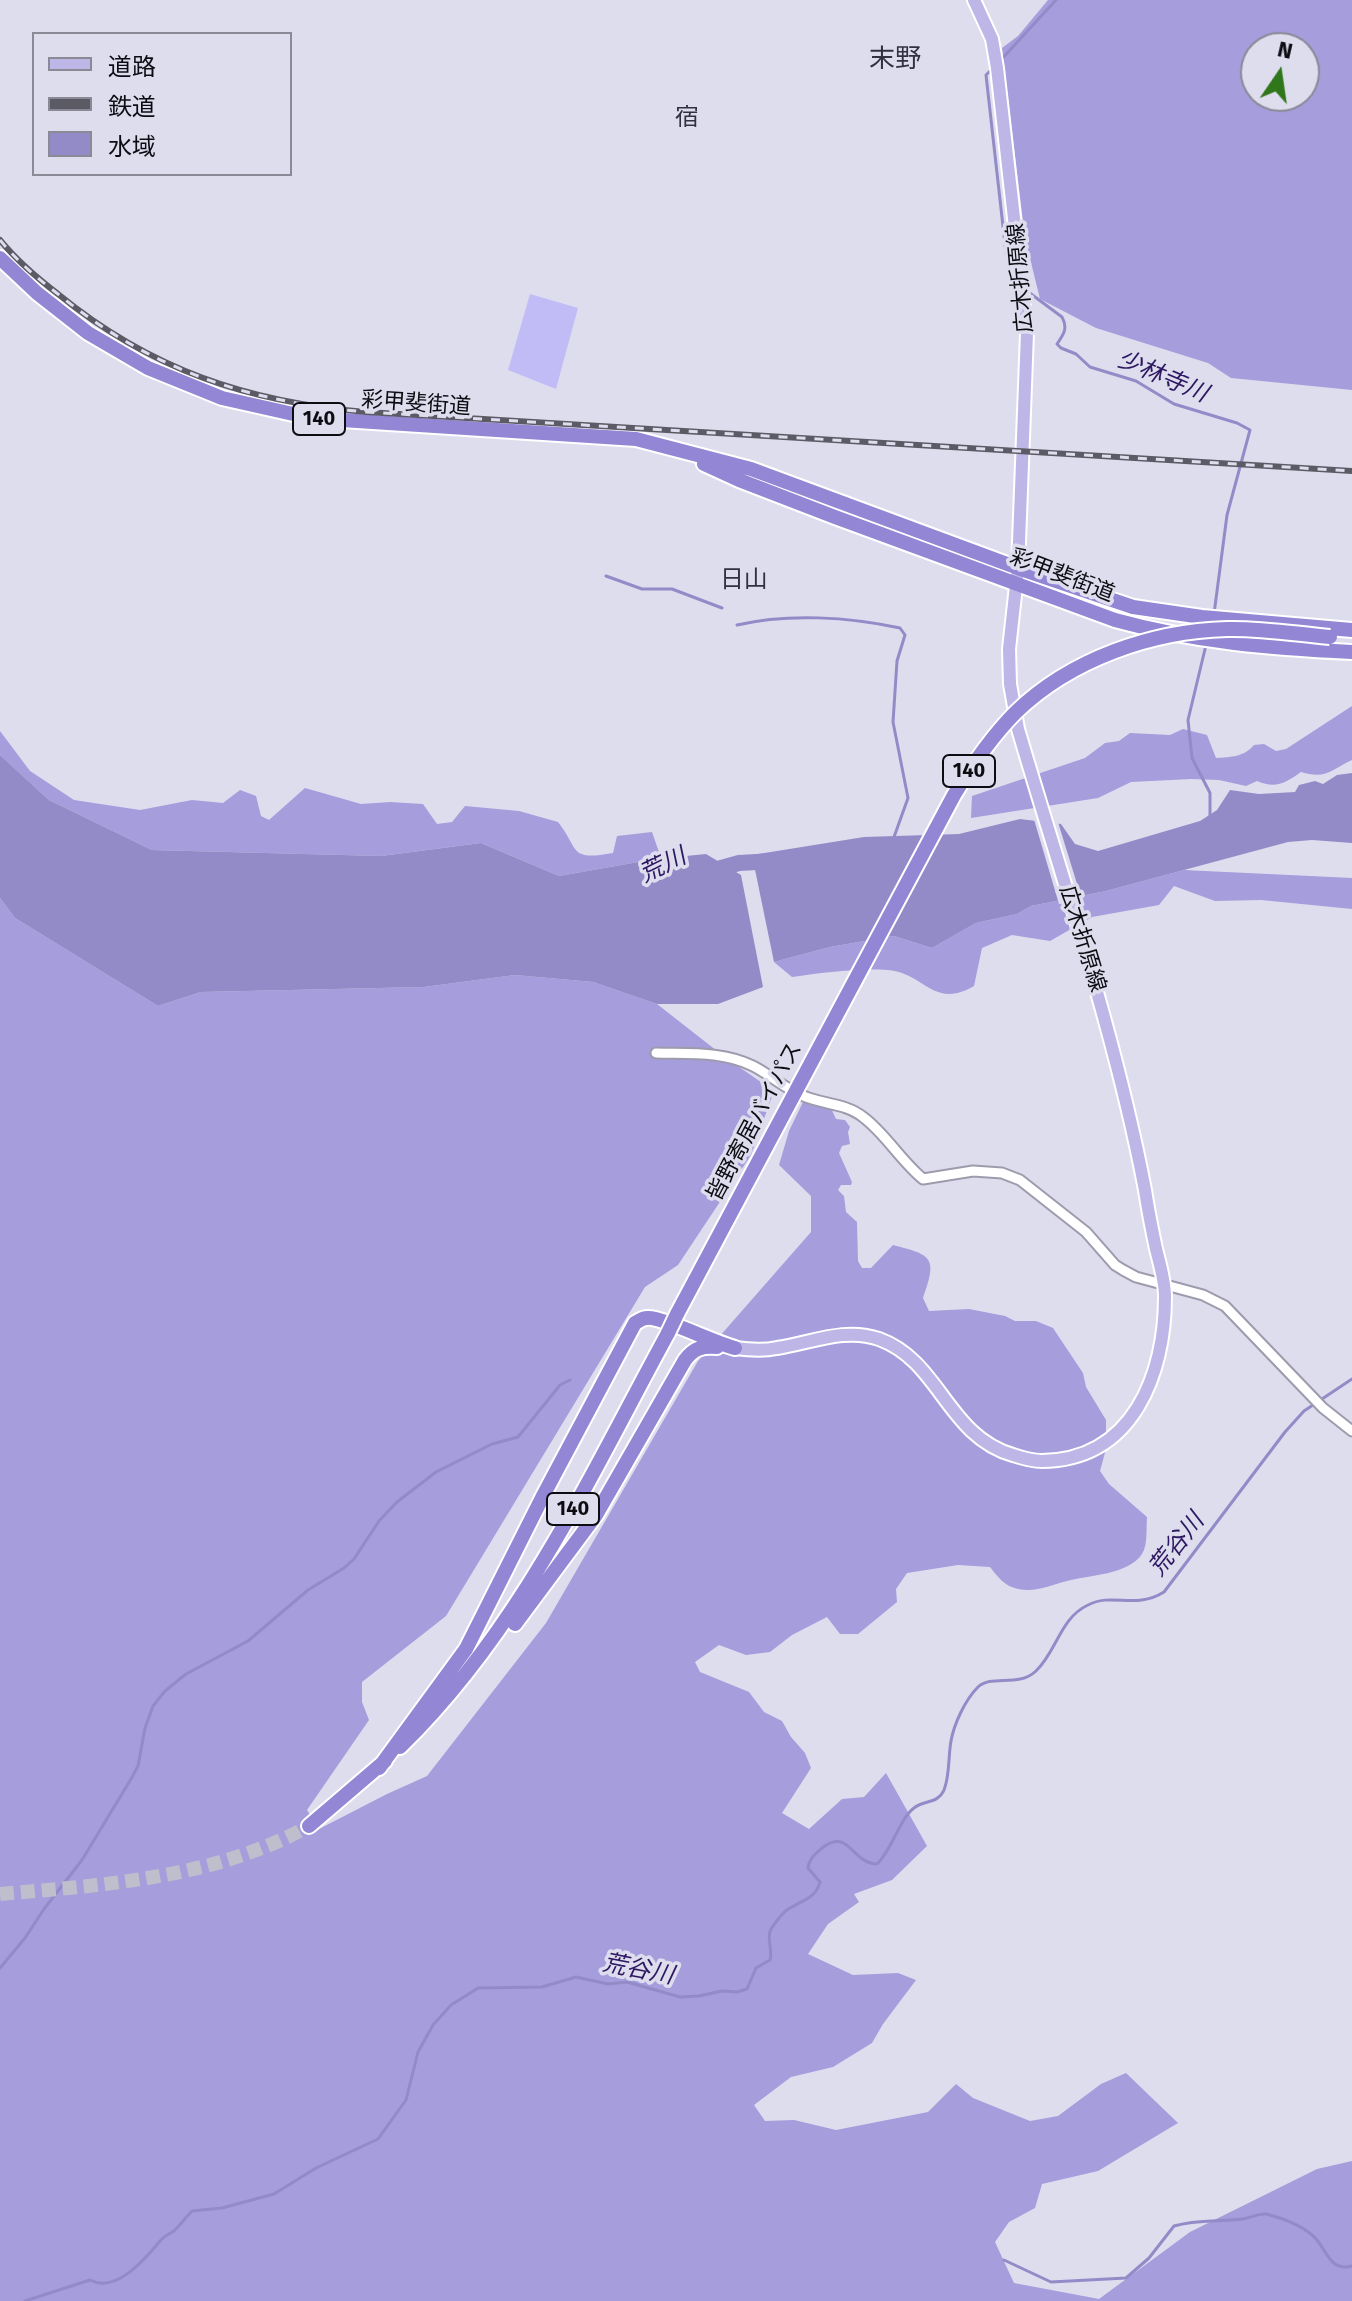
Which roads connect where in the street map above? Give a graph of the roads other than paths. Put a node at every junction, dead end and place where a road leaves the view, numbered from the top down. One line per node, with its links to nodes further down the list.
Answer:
1 (974, 0): 3 (main road, 広木折原線)
2 (0, 258): 3 (highway, 彩甲斐街道 / 140)
3 (1017, 575): 4 (highway, 彩甲斐街道 / 140); 7 (highway, 彩甲斐街道 / 140); 10 (main road, 広木折原線)
4 (1202, 617): 5 (highway, 彩甲斐街道 / 140); 7 (highway)
5 (1352, 630)
6 (1352, 638): 13 (highway, 皆野寄居バイパス / 140, bridge)
7 (1208, 641): 8 (highway, 彩甲斐街道 / 140)
8 (1352, 652)
9 (656, 1053): 10 (street)
10 (1164, 1284): 11 (main road, 広木折原線); 12 (street)
11 (735, 1348): 13 (highway); 13 (highway)
12 (1352, 1431)
13 (379, 1768): 14 (highway, 皆野寄居バイパス / 140)
14 (309, 1826)

